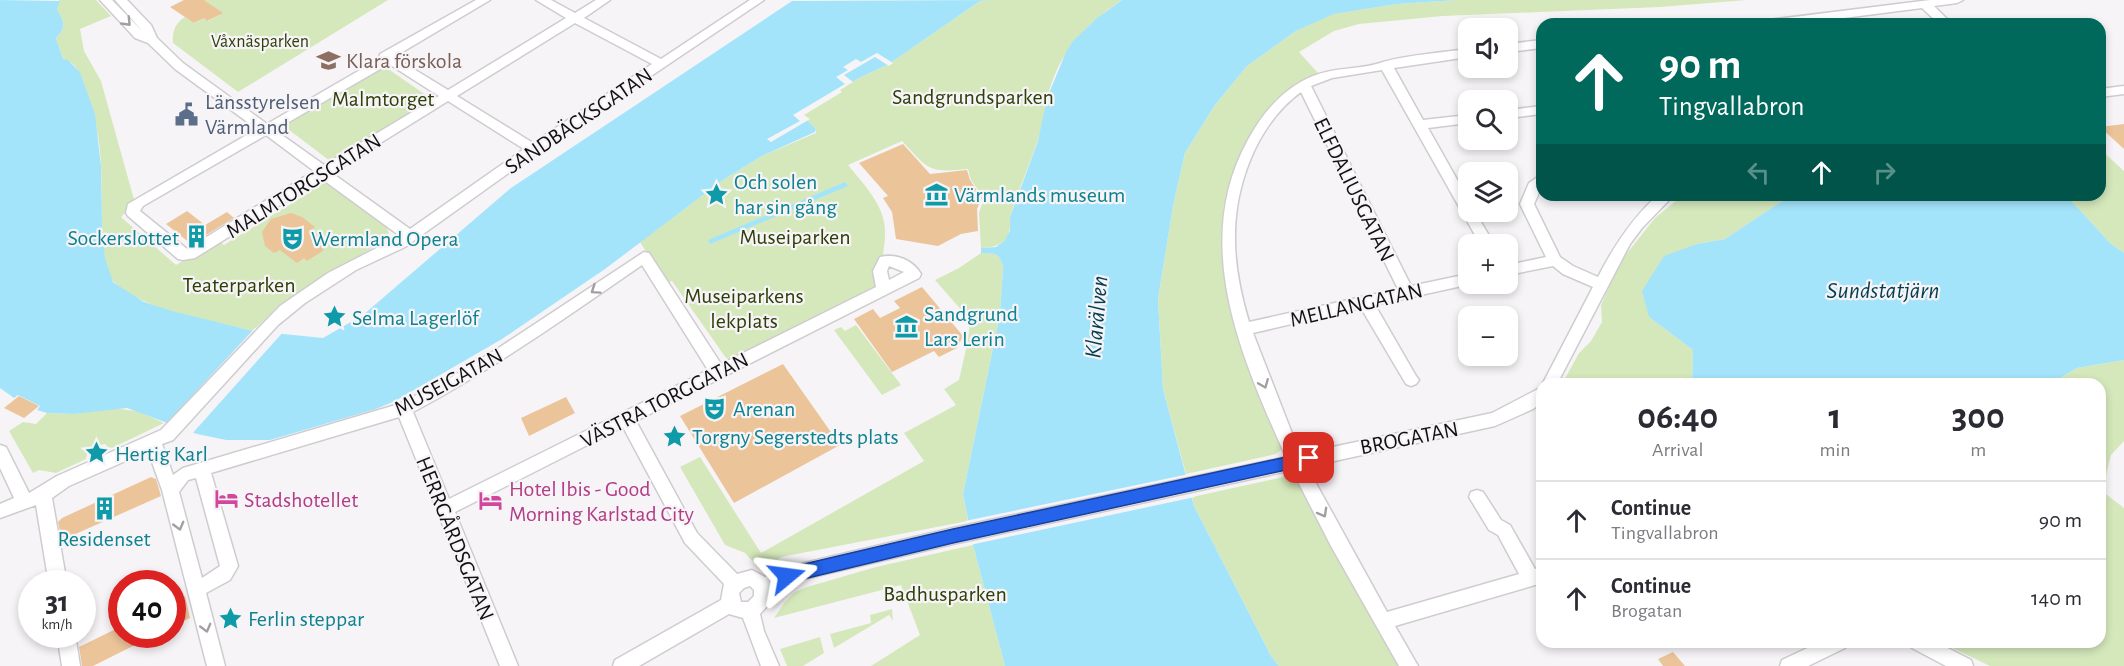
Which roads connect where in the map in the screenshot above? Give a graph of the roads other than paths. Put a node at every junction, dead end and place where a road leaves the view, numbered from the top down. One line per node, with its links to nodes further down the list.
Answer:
1 (106, 0): 12 (street, one-way to 12)
2 (121, 0): 12 (street)
3 (484, 0): 16 (street)
4 (542, 0): 9 (street)
5 (604, 0): 9 (street, MALMTORGSGATAN)
6 (758, 0): 17 (street, SANDBÄCKSGATAN)
7 (1957, 0): 8 (street)
8 (1926, 5): 10 (street); 11 (street)
9 (576, 18): 17 (street); 22 (street, MALMTORGSGATAN)
10 (1819, 18)
11 (1940, 18)
12 (152, 40): 27 (street)
13 (1536, 45): 14 (street)
14 (1518, 47)
15 (1458, 54): 18 (street)
16 (388, 59): 22 (street); 27 (street)
17 (661, 64): 28 (street, SANDBÄCKSGATAN)
18 (1385, 64): 19 (street); 26 (street)
19 (1304, 85): 39 (street, ELFDALIUSGATAN); 41 (street)
20 (2124, 90): 21 (street)
21 (2106, 92)
22 (448, 96): 28 (street); 29 (street, MALMTORGSGATAN)
23 (1536, 111): 24 (street)
24 (1518, 113)
25 (1458, 120): 26 (street)
26 (1420, 125): 32 (street)
27 (267, 130): 29 (street); 29 (street, MALMTORGSGATAN)
28 (533, 149): 33 (street, SANDBÄCKSGATAN)
29 (324, 173): 33 (street)
30 (1536, 184): 34 (street)
31 (1660, 201): 37 (street)
32 (1481, 234)
33 (405, 239): 48 (street, SANDBÄCKSGATAN)
34 (1555, 260): 35 (street); 37 (street)
35 (1518, 268)
36 (1458, 281): 39 (street, MELLANGATAN)
37 (1599, 284): 43 (street)
38 (884, 290): 42 (street, VÄSTRA TORGGATAN)
39 (1407, 293): 40 (street, MELLANGATAN)
40 (1365, 302): 41 (street, MELLANGATAN); 44 (street)
41 (1243, 329): 50 (street, one-way to 50)
42 (717, 371): 46 (street, MUSEIGATAN, one-way to 46); 47 (street, VÄSTRA TORGGATAN)
43 (1552, 378)
44 (1411, 380)
45 (1536, 397): 50 (street, BROGATAN)
46 (404, 409): 51 (street, MUSEIGATAN); 56 (street, HERRGÅRDSGATAN)
47 (626, 417): 56 (street, VÄSTRA TORGGATAN); 61 (street)
48 (155, 445): 52 (street); 53 (street, SANDBÄCKSGATAN)
49 (0, 452): 55 (street)
50 (1296, 462): 62 (street, BROGATAN); 66 (street, one-way to 66)
51 (202, 469): 52 (street, MUSEIGATAN); 63 (street)
52 (170, 490): 63 (street, one-way to 63)
53 (46, 494): 55 (street, SANDBÄCKSGATAN); 58 (street)
54 (1477, 497): 59 (street)
55 (23, 501): 57 (street, SANDBÄCKSGATAN)
56 (445, 509): 72 (street, HERRGÅRDSGATAN)
57 (0, 511)
58 (56, 570)
59 (1536, 575)
60 (1536, 576): 66 (street)
61 (735, 584): 62 (street); 64 (street)
62 (763, 586): 65 (street)
63 (196, 589): 71 (street, one-way to 71)
64 (730, 604): 65 (street); 73 (street)
65 (750, 610): 74 (street)
66 (1383, 621): 75 (street)
67 (68, 648): 70 (street)
68 (1814, 648): 76 (street)
69 (1930, 648): 77 (street)
70 (71, 666)
71 (216, 666)
72 (509, 666)
73 (622, 666)
74 (770, 666)
75 (1409, 666)
76 (1789, 666)
77 (1964, 666)

